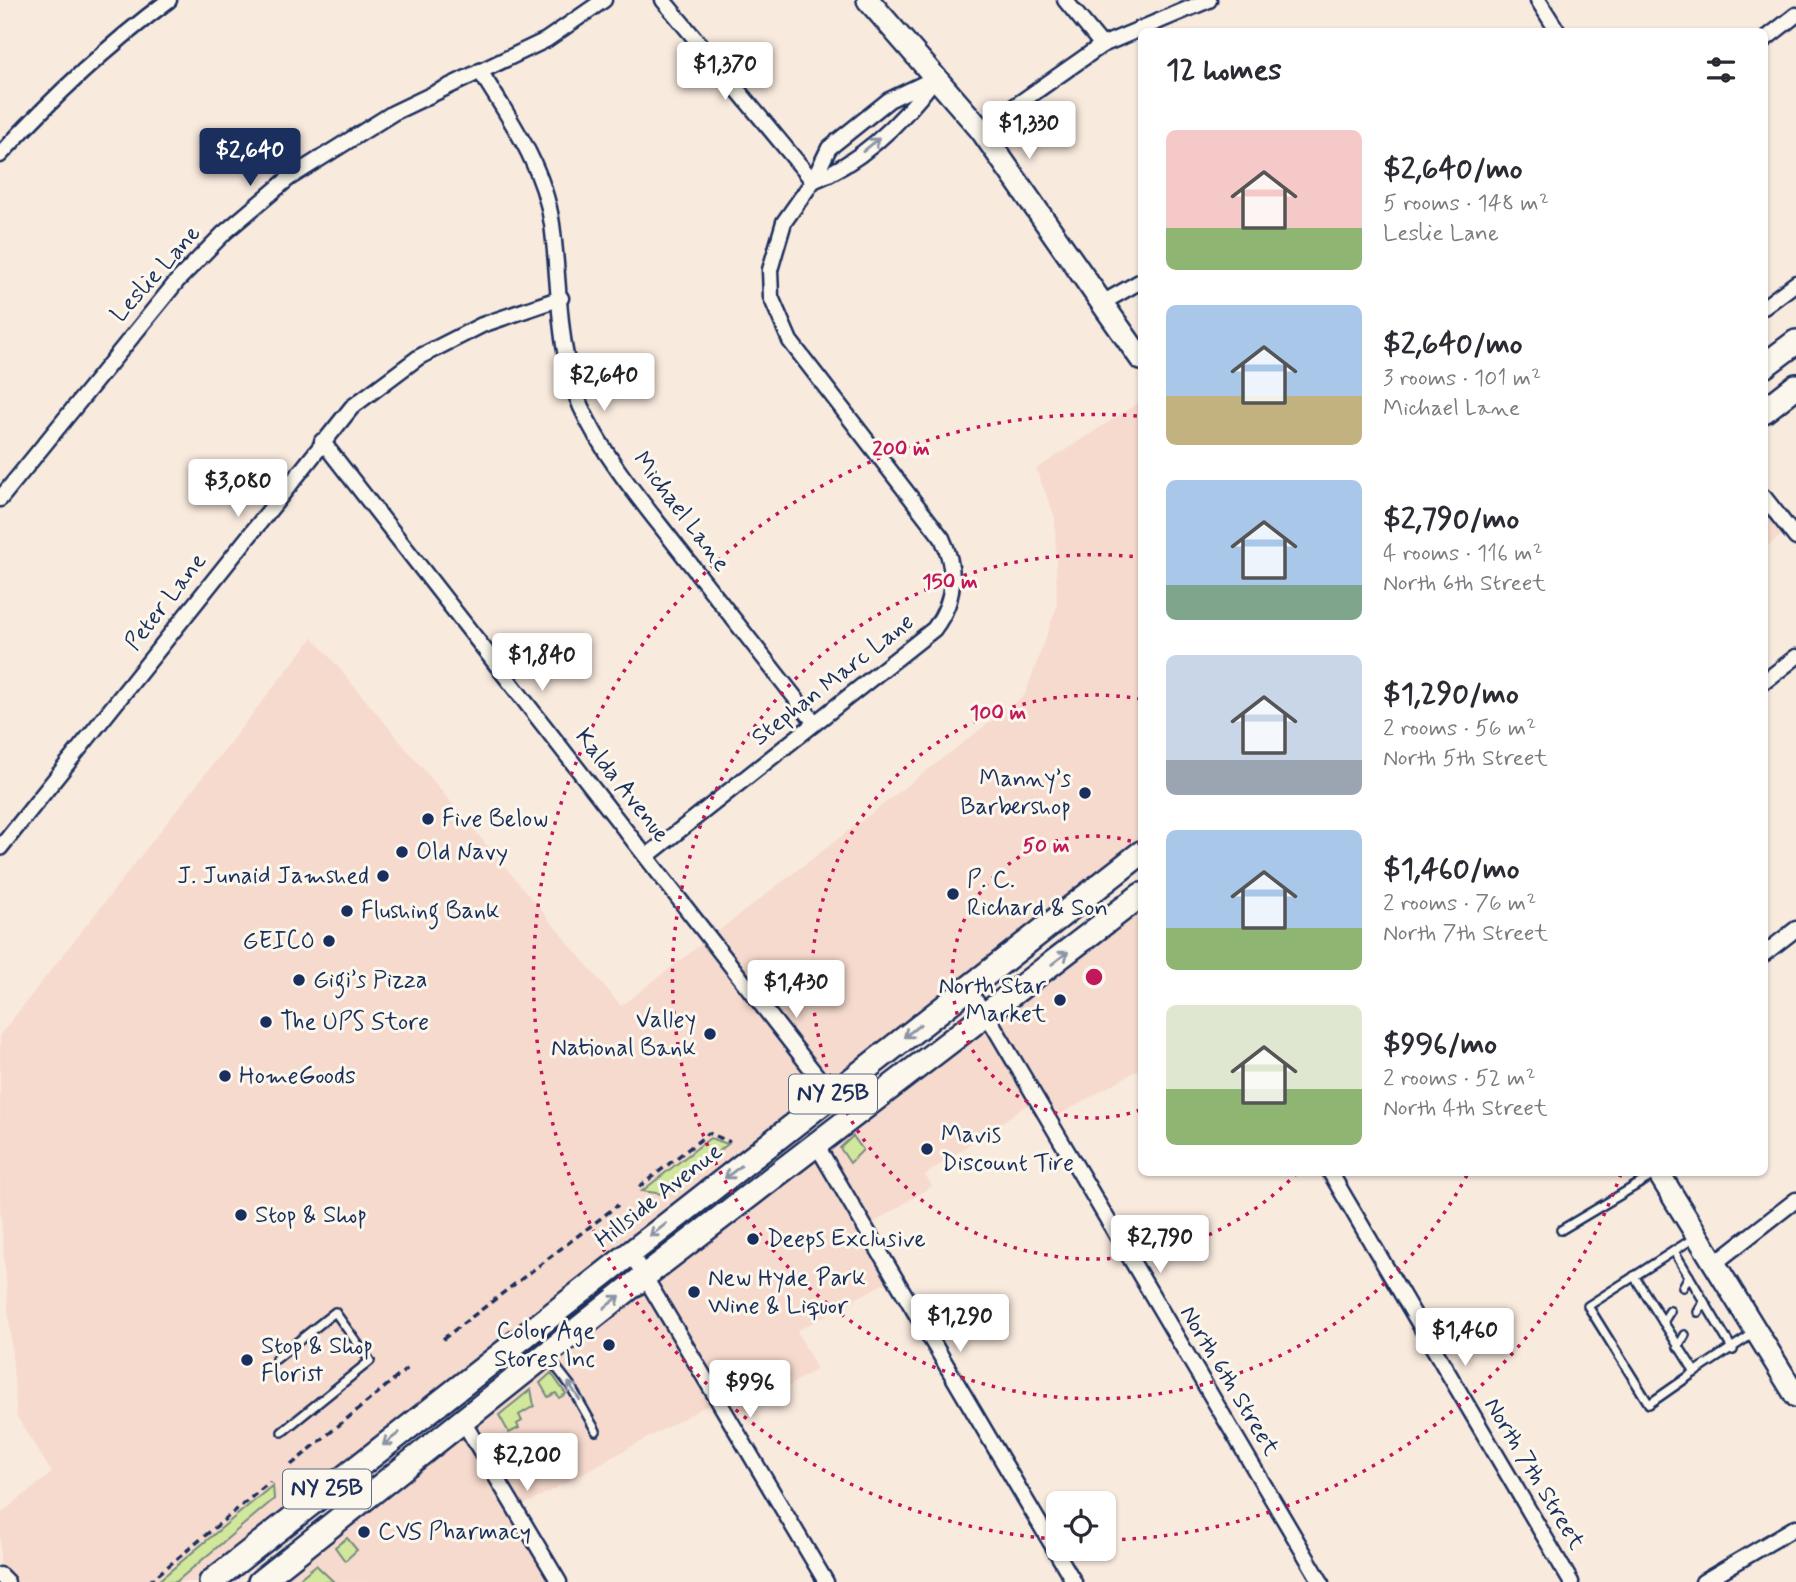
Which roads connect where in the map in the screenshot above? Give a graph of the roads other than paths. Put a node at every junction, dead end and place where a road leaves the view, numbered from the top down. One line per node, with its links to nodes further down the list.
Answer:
1 (169, 0): 17 (street)
2 (604, 0): 14 (street, Leslie Lane)
3 (663, 0): 18 (street)
4 (868, 0): 15 (main road)
5 (1065, 0): 13 (street)
6 (1209, 0): 9 (street)
7 (1538, 0): 10 (street)
8 (1796, 15): 12 (street)
9 (1142, 28)
10 (1556, 28)
11 (1138, 30): 13 (street)
12 (1768, 37)
13 (1102, 45): 16 (street)
14 (480, 71): 21 (street, Michael Lane); 30 (street, Leslie Lane)
15 (935, 78): 16 (main road); 18 (street, one-way to 15); 18 (street, Stephan Marc Lane)
16 (981, 130): 22 (main road)
17 (0, 155)
18 (813, 181): 35 (street, Stephan Marc Lane)
19 (1138, 283): 22 (street)
20 (1796, 283): 23 (street)
21 (561, 298): 29 (street, Peter Lane); 35 (street, Michael Lane)
22 (1101, 303): 25 (main road)
23 (1768, 304)
24 (1796, 342): 26 (main road)
25 (1138, 355)
26 (1768, 363)
27 (1796, 386): 28 (main road)
28 (1768, 408)
29 (322, 442): 36 (street, Peter Lane); 38 (street, Kalda Avenue)
30 (0, 499)
31 (1768, 502): 32 (street)
32 (1796, 538)
33 (1796, 657): 34 (street)
34 (1768, 679)
35 (815, 723): 38 (street, Stephan Marc Lane)
36 (0, 848)
37 (1138, 855): 42 (main road, Hillside Avenue / NY 25B)
38 (647, 856): 44 (street, Kalda Avenue)
39 (1138, 897): 43 (main road, NY 25B, one-way to 39)
40 (1796, 929): 41 (street)
41 (1768, 951)
42 (966, 989): 43 (street, North 6th Street); 44 (main road, Hillside Avenue / NY 25B, one-way to 44)
43 (987, 1015): 45 (main road, NY 25B); 82 (street, North 6th Street)
44 (831, 1094): 53 (main road, Hillside Avenue / NY 25B, one-way to 53)
45 (816, 1144): 55 (main road, NY 25B); 81 (street)
46 (1332, 1176): 83 (street, North 7th Street)
47 (1650, 1176): 50 (lane)
48 (1660, 1176): 51 (main road)
49 (1796, 1200): 54 (street)
50 (1561, 1230)
51 (1698, 1236): 52 (lane); 54 (main road)
52 (1674, 1251): 56 (lane); 57 (lane)
53 (630, 1252): 55 (street); 78 (main road, Hillside Avenue / NY 25B, one-way to 78)
54 (1715, 1263): 63 (main road)
55 (646, 1276): 67 (main road, NY 25B, one-way to 55); 80 (street)
56 (1634, 1276): 62 (lane); 69 (lane)
57 (1689, 1276): 58 (lane); 59 (lane)
58 (1683, 1287)
59 (1704, 1302): 61 (lane); 66 (lane)
60 (1670, 1311): 62 (lane)
61 (1698, 1312)
62 (1663, 1322): 65 (lane)
63 (1756, 1331): 66 (lane); 70 (main road)
64 (1685, 1335): 65 (lane)
65 (1678, 1347): 69 (lane)
66 (1732, 1350): 69 (lane)
67 (546, 1354): 71 (main road, NY 25B); 73 (lane, one-way to 67)
68 (275, 1359): 72 (lane)
69 (1695, 1372)
70 (1796, 1396)
71 (464, 1423): 76 (main road, NY 25B); 79 (street)
72 (282, 1432)
73 (596, 1432)
74 (1796, 1527): 84 (street)
75 (0, 1576): 77 (street)
76 (263, 1581)
77 (7, 1582)
78 (211, 1582)
79 (559, 1582)
80 (825, 1582)
81 (1074, 1582)
82 (1321, 1582)
83 (1571, 1582)
84 (1703, 1582)

